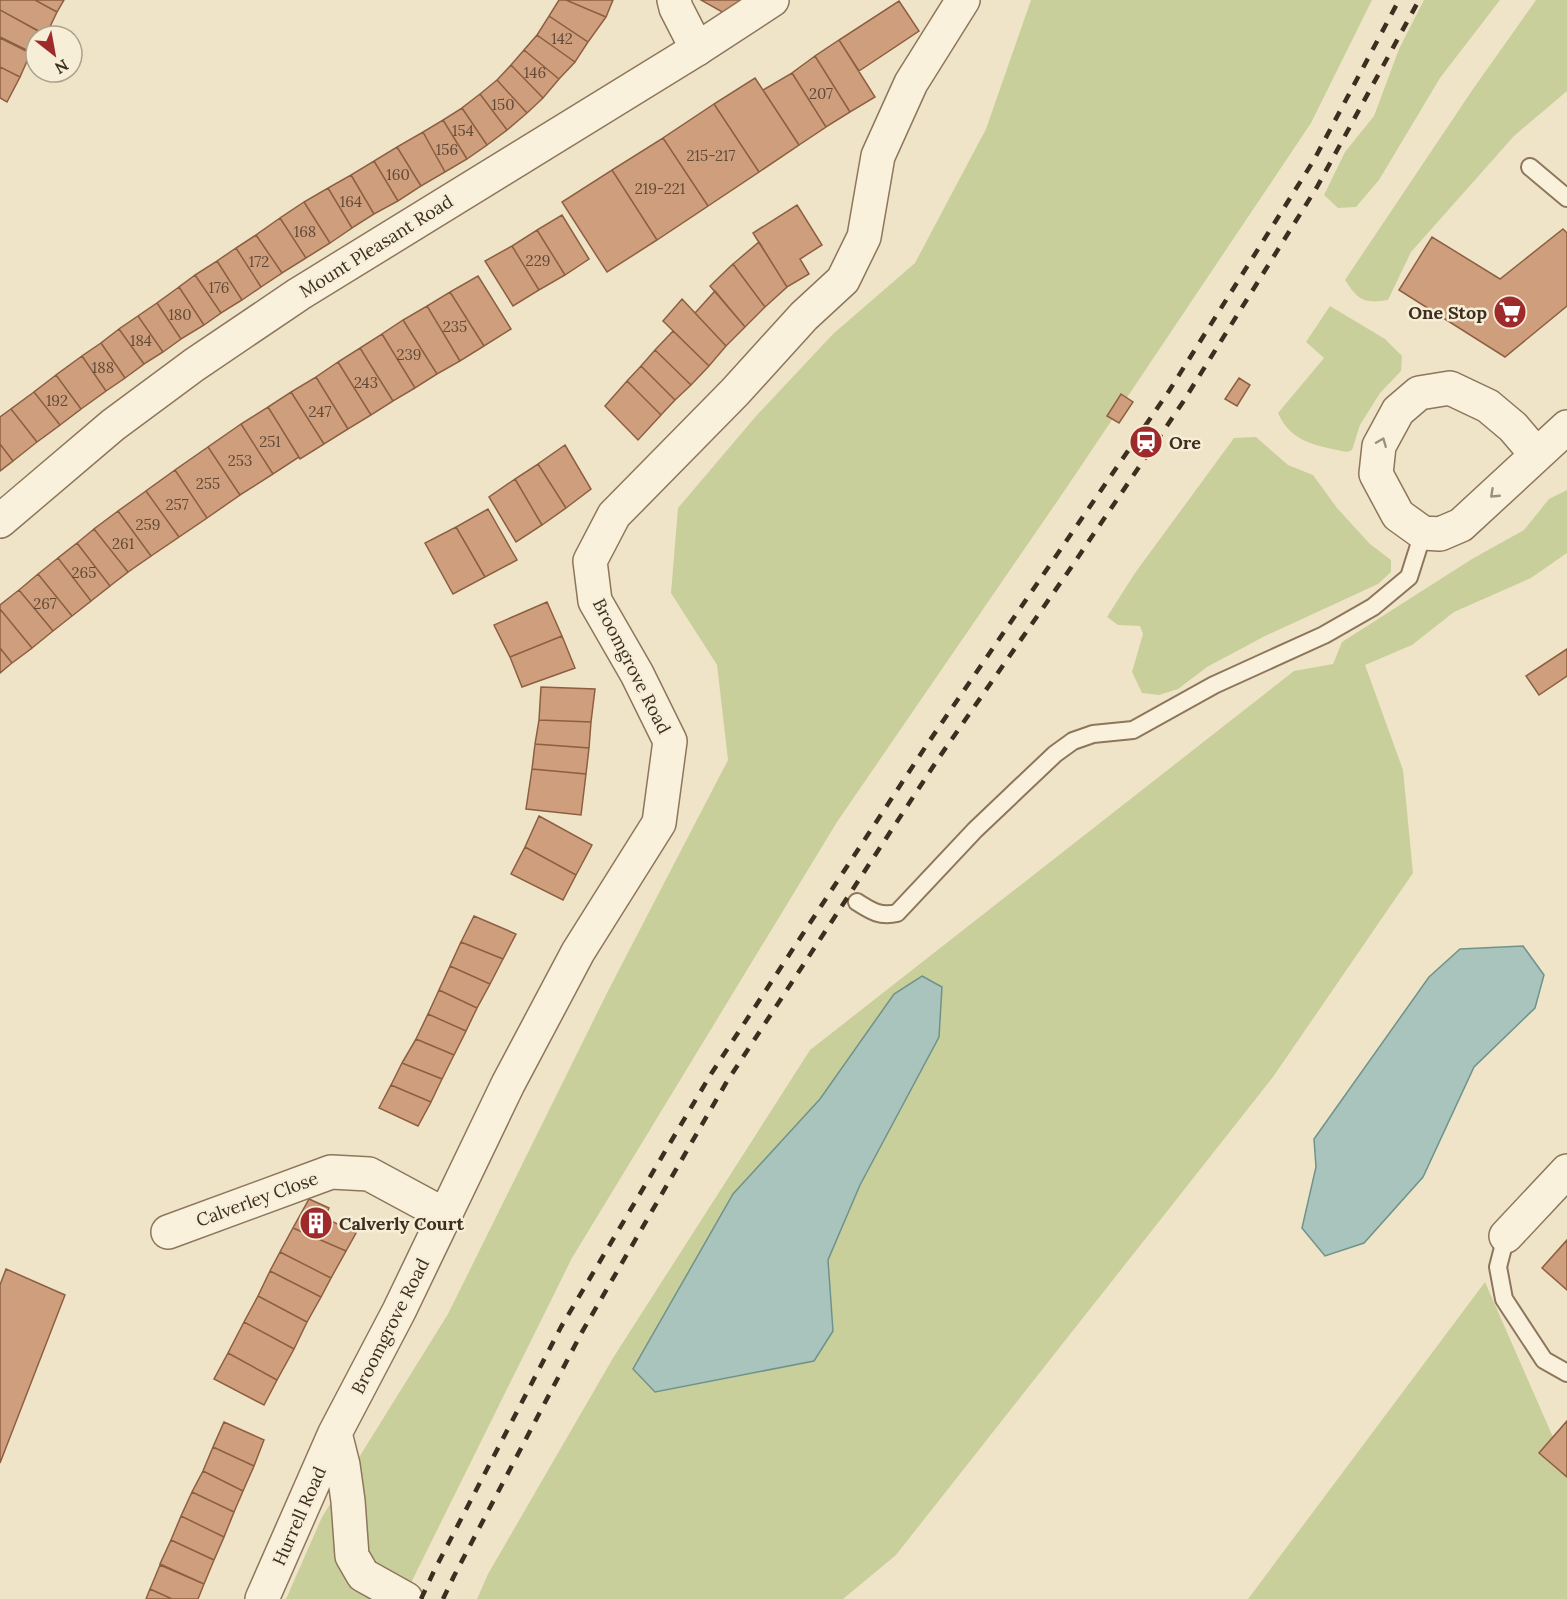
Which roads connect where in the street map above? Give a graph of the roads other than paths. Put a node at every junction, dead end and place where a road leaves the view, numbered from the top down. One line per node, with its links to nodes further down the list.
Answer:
1 (674, 0): 4 (street)
2 (772, 0): 4 (street, Mount Pleasant Road)
3 (963, 0): 13 (street, Broomgrove Road)
4 (697, 49): 9 (street, Mount Pleasant Road)
5 (1530, 167): 6 (lane)
6 (1567, 198)
7 (1567, 427): 8 (street)
8 (1536, 454): 10 (street, one-way to 10); 10 (street, one-way to 8)
9 (0, 521)
10 (1423, 533): 11 (lane)
11 (857, 902)
12 (1567, 1171): 15 (street)
13 (445, 1215): 14 (street, Calverley Close); 17 (street, Broomgrove Road)
14 (168, 1232)
15 (1506, 1236): 16 (lane)
16 (1567, 1373)
17 (335, 1433): 18 (street, Hurrell Road); 19 (street)
18 (262, 1599)
19 (406, 1599)

